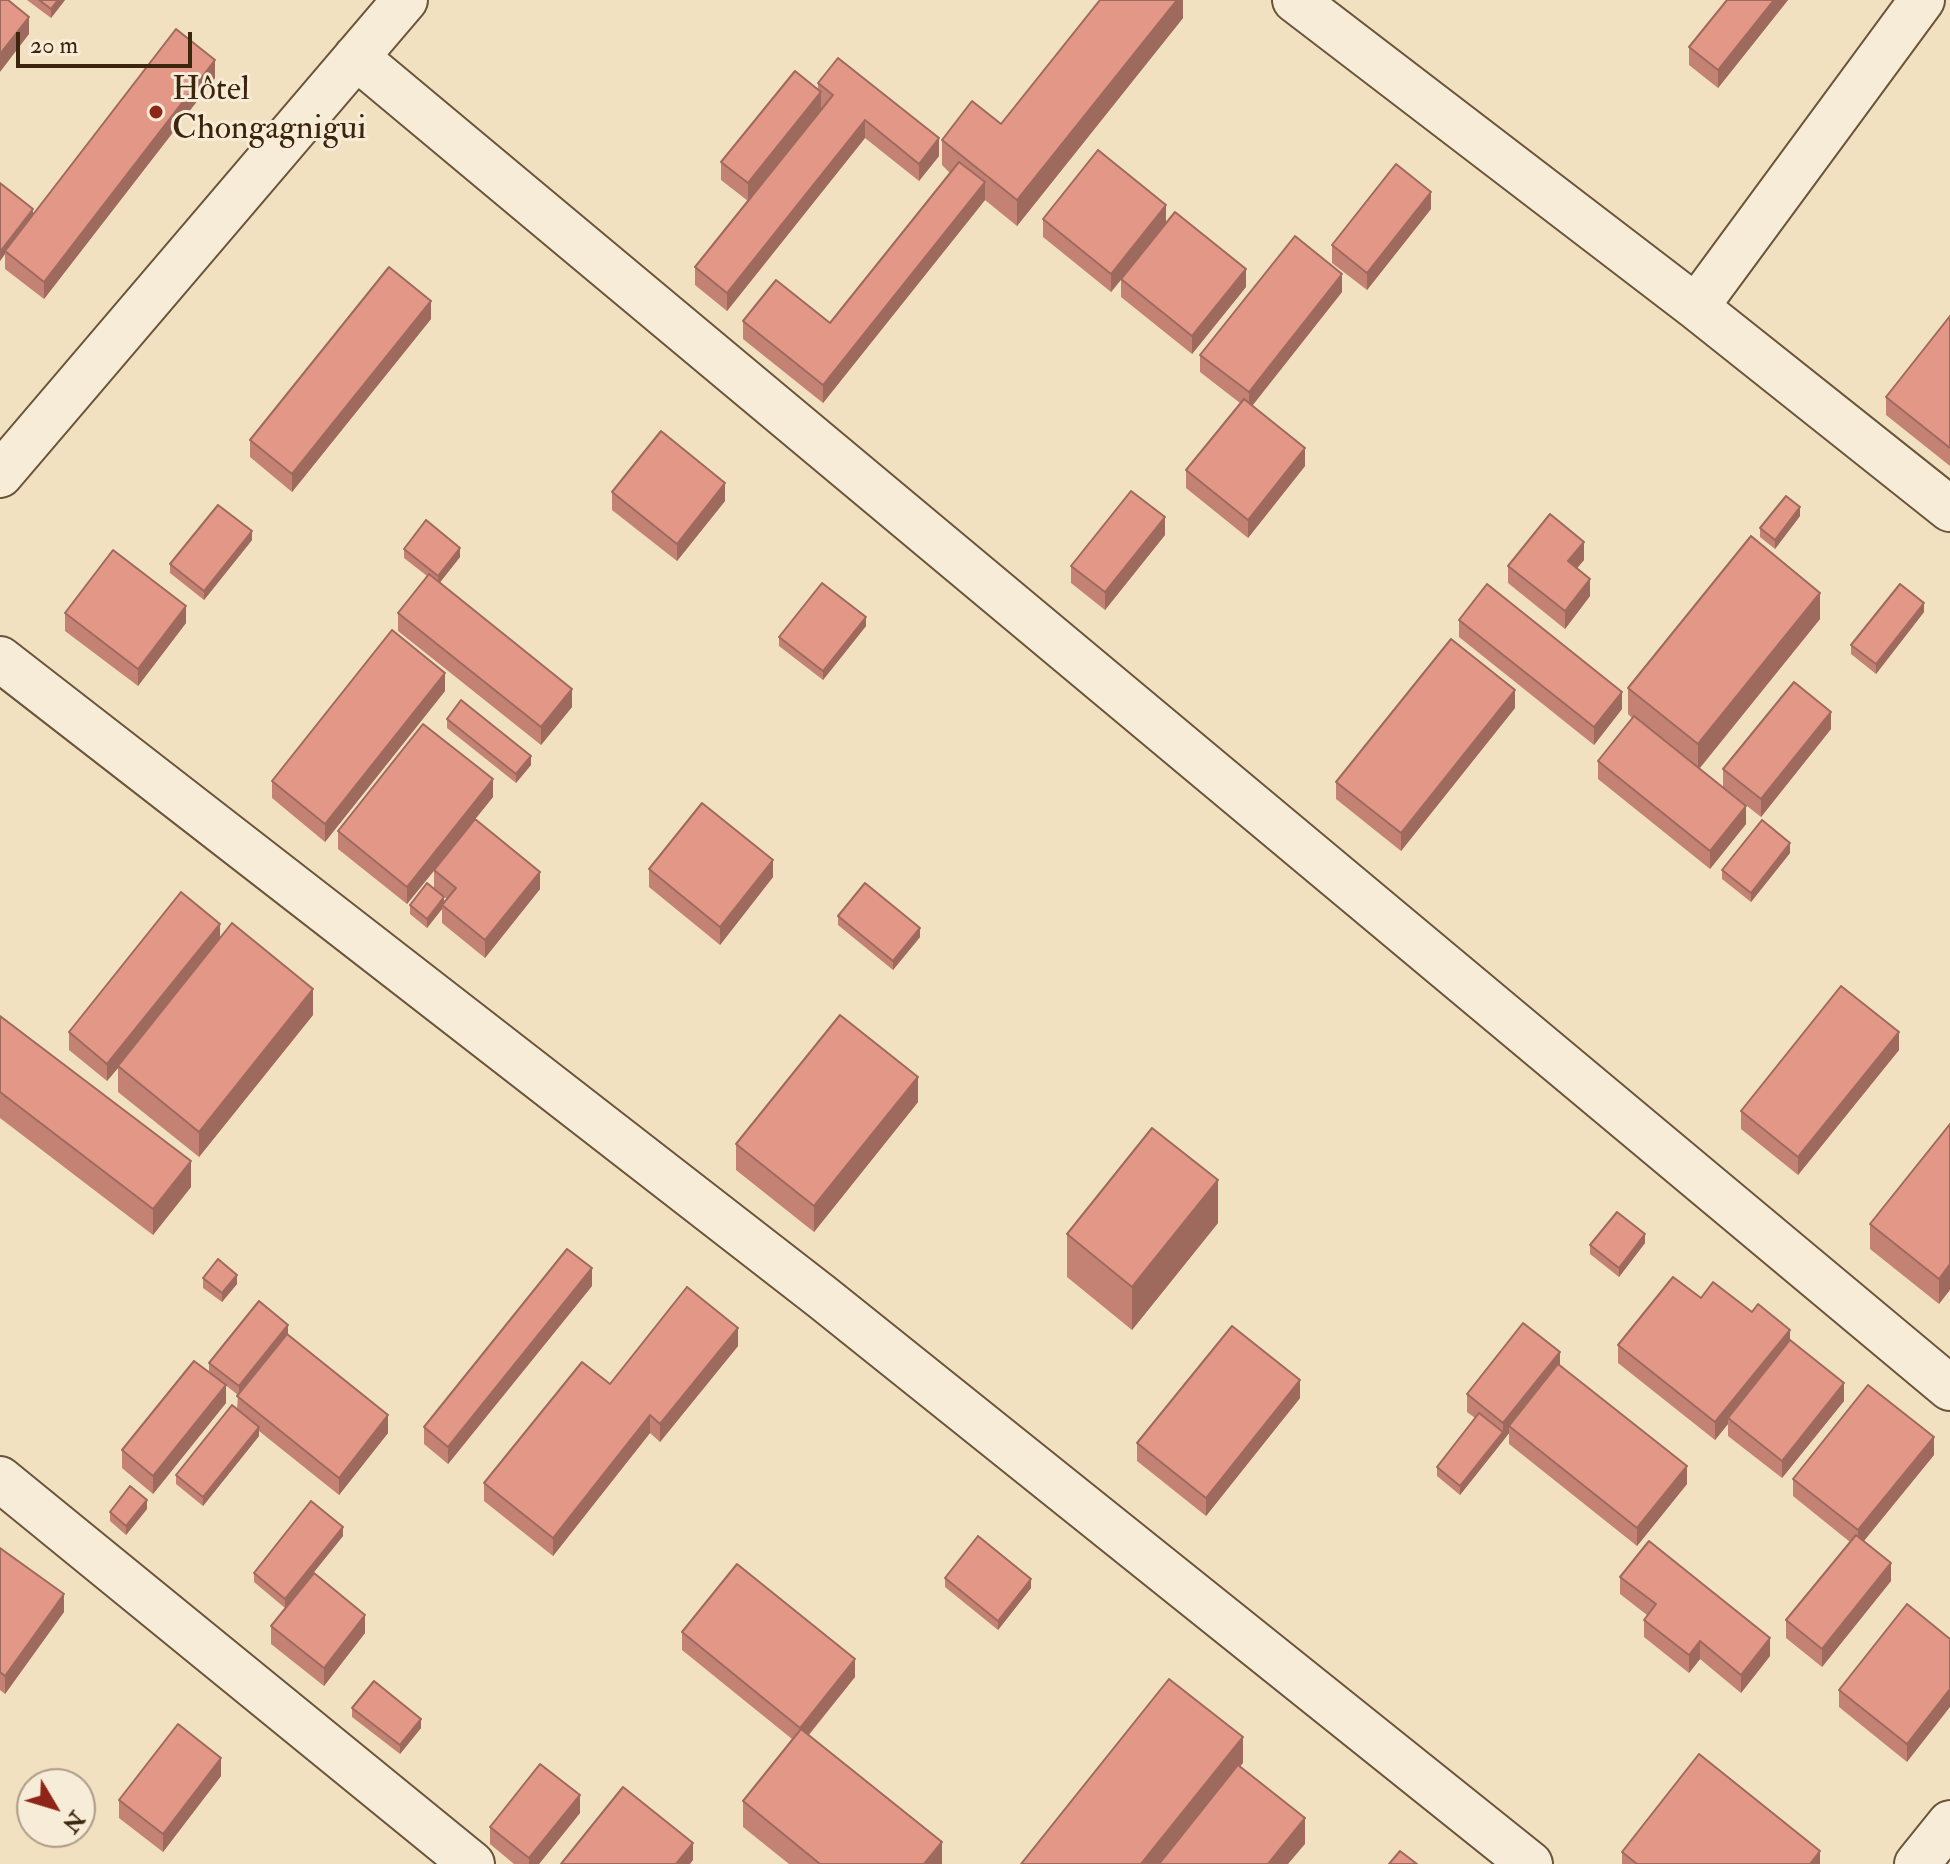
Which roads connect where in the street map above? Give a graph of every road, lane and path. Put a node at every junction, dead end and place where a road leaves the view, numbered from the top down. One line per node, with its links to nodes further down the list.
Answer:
1 (405, 0): 4 (street)
2 (1295, 0): 5 (street)
3 (1922, 0): 5 (street)
4 (356, 57): 6 (street); 9 (street)
5 (1696, 307): 7 (street)
6 (0, 475)
7 (1950, 509)
8 (0, 659): 13 (street)
9 (1950, 1388)
10 (0, 1479): 12 (street)
11 (1950, 1823): 14 (street)
12 (447, 1856)
13 (1530, 1864)
14 (1917, 1864)

